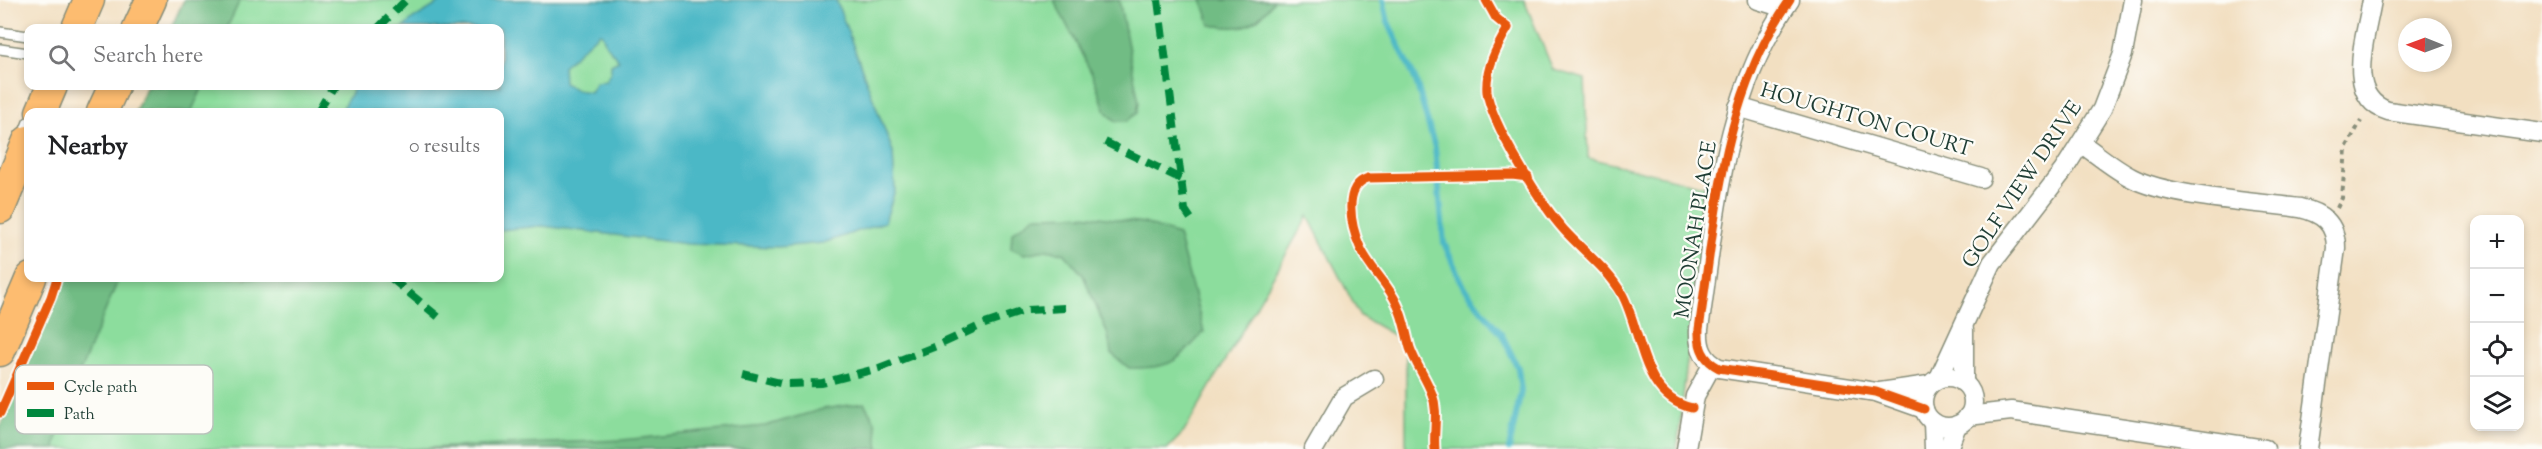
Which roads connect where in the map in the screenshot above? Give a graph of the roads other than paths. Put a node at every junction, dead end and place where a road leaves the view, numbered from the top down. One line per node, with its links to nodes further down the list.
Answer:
1 (89, 0): 7 (main road)
2 (151, 0): 8 (main road)
3 (1758, 0): 6 (street)
4 (2133, 0): 22 (street, GOLF VIEW DRIVE)
5 (2373, 0): 21 (street)
6 (1787, 4): 16 (street, MOONAH PLACE)
7 (78, 24)
8 (140, 24)
9 (0, 32): 10 (lane)
10 (24, 35)
11 (0, 49): 12 (lane)
12 (24, 52)
13 (42, 90): 17 (lane)
14 (50, 90): 18 (main road)
15 (112, 90): 19 (main road)
16 (1737, 107): 24 (street, HOUGHTON COURT); 30 (street, MOONAH PLACE)
17 (35, 108)
18 (43, 108)
19 (104, 108)
20 (24, 131): 25 (lane)
21 (2542, 133)
22 (2082, 144): 28 (street, GOLF VIEW DRIVE); 44 (street)
23 (24, 151): 26 (main road)
24 (1981, 178)
25 (0, 186)
26 (0, 208)
27 (30, 282): 29 (main road)
28 (1964, 325): 32 (street, GOLF VIEW DRIVE); 33 (street, GOLF VIEW DRIVE)
29 (0, 351)
30 (1713, 365): 34 (street); 40 (street)
31 (1374, 379): 39 (street)
32 (1934, 382): 33 (street); 34 (street); 36 (street)
33 (1967, 388): 35 (street); 37 (street)
34 (1876, 392): 36 (street)
35 (2011, 411): 37 (street); 38 (street)
36 (1928, 415): 37 (street); 41 (street)
37 (1963, 420): 42 (street)
38 (2186, 443): 43 (street)
39 (1314, 449)
40 (1686, 449)
41 (1934, 449)
42 (1948, 449)
43 (2265, 449)
44 (2308, 449)

